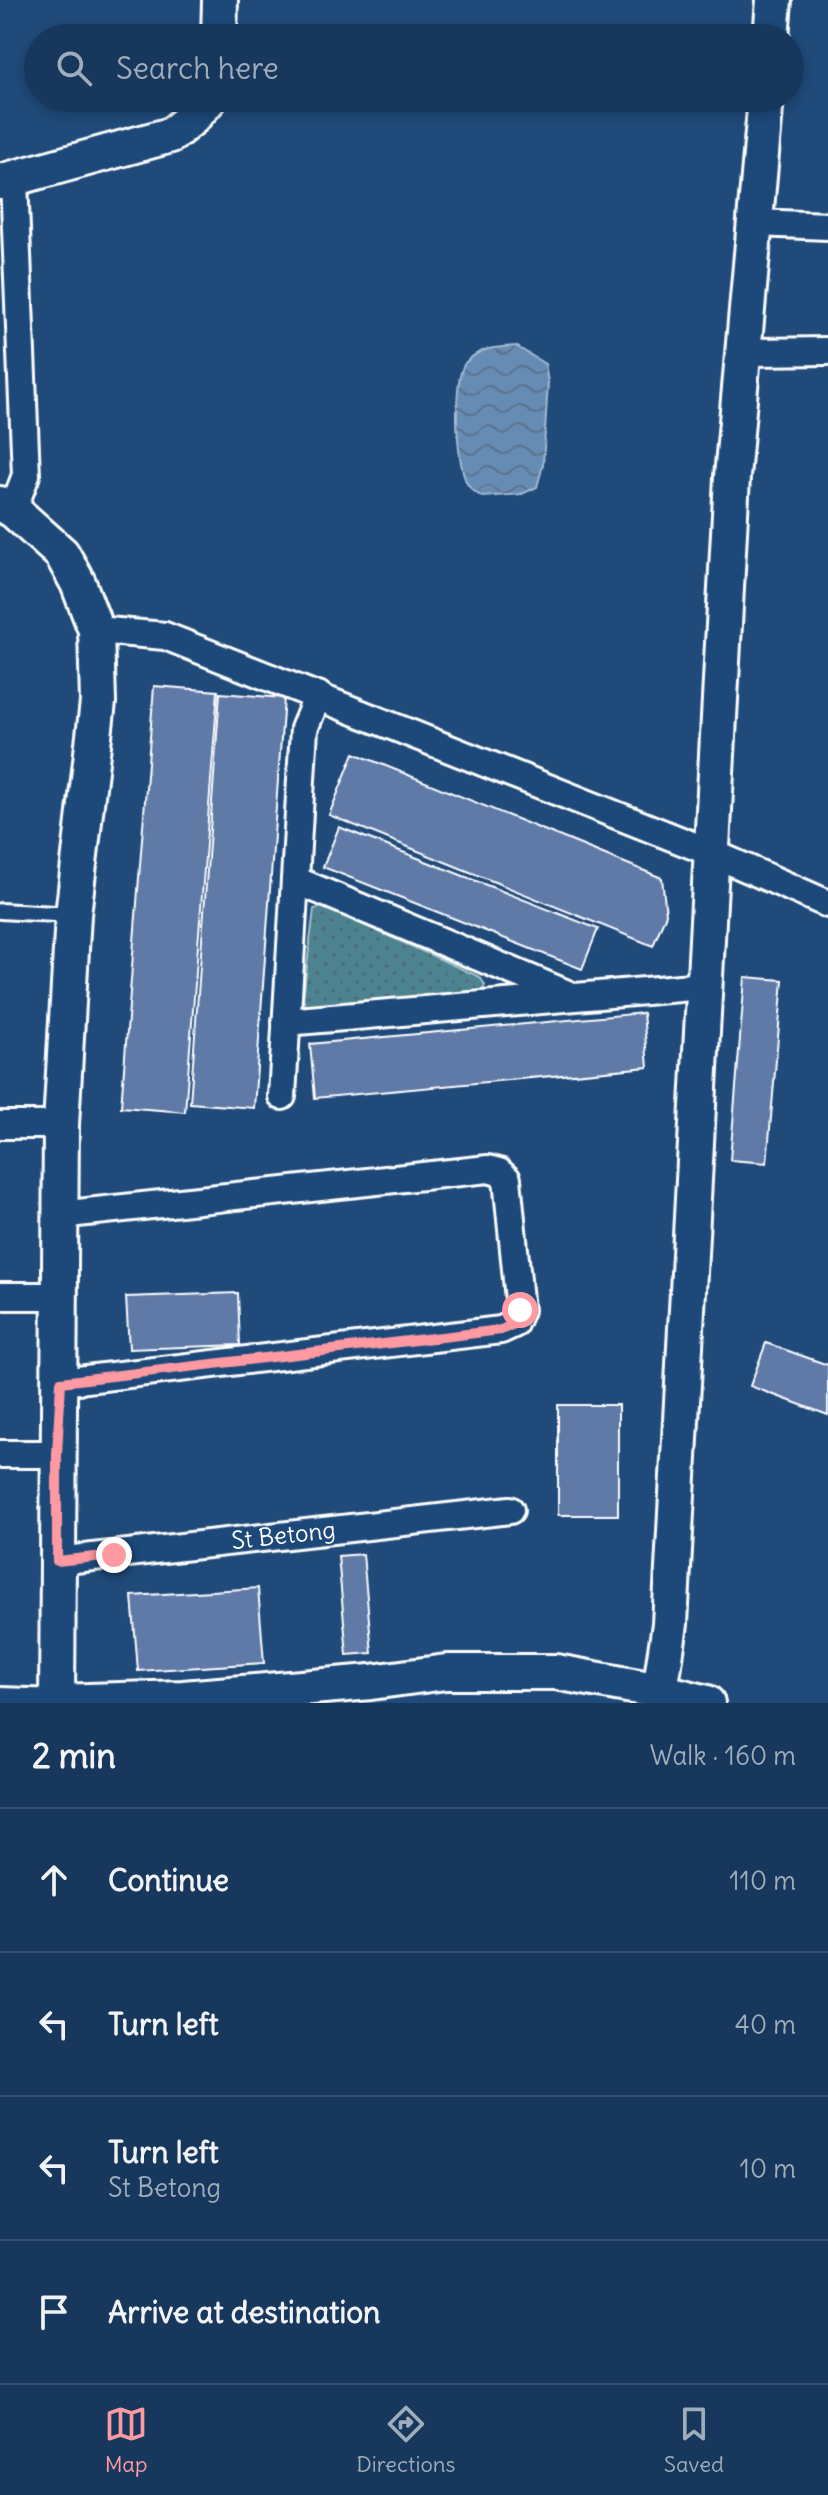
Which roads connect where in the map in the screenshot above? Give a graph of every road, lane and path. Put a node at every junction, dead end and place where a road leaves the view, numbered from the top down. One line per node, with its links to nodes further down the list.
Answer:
1 (220, 0): 3 (street)
2 (774, 0): 4 (street)
3 (219, 24)
4 (772, 24)
5 (197, 112): 7 (street)
6 (765, 112): 8 (street)
7 (7, 181): 12 (street)
8 (756, 223): 9 (street); 11 (street)
9 (828, 226)
10 (828, 351): 11 (street)
11 (743, 352): 15 (street)
12 (7, 507): 13 (street)
13 (96, 630): 14 (street); 19 (street)
14 (318, 695): 15 (street); 16 (street)
15 (712, 853): 17 (street); 20 (street)
16 (295, 880): 21 (street); 22 (street)
17 (828, 904)
18 (0, 911): 19 (lane)
19 (73, 915): 25 (street)
20 (703, 986): 21 (street); 34 (street)
21 (575, 997): 22 (street)
22 (286, 1022): 23 (street)
23 (282, 1096)
24 (0, 1125): 25 (street)
25 (61, 1125): 26 (street)
26 (59, 1215): 28 (street); 29 (street)
27 (0, 1296): 28 (street)
28 (60, 1296): 29 (street)
29 (61, 1382): 31 (street)
30 (0, 1454): 31 (street)
31 (57, 1454): 33 (street)
32 (510, 1510): 33 (street, St Betong)
33 (57, 1561): 36 (street)
34 (660, 1691): 36 (street); 37 (street)
35 (0, 1701): 36 (street)
36 (58, 1703)
37 (707, 1703)

